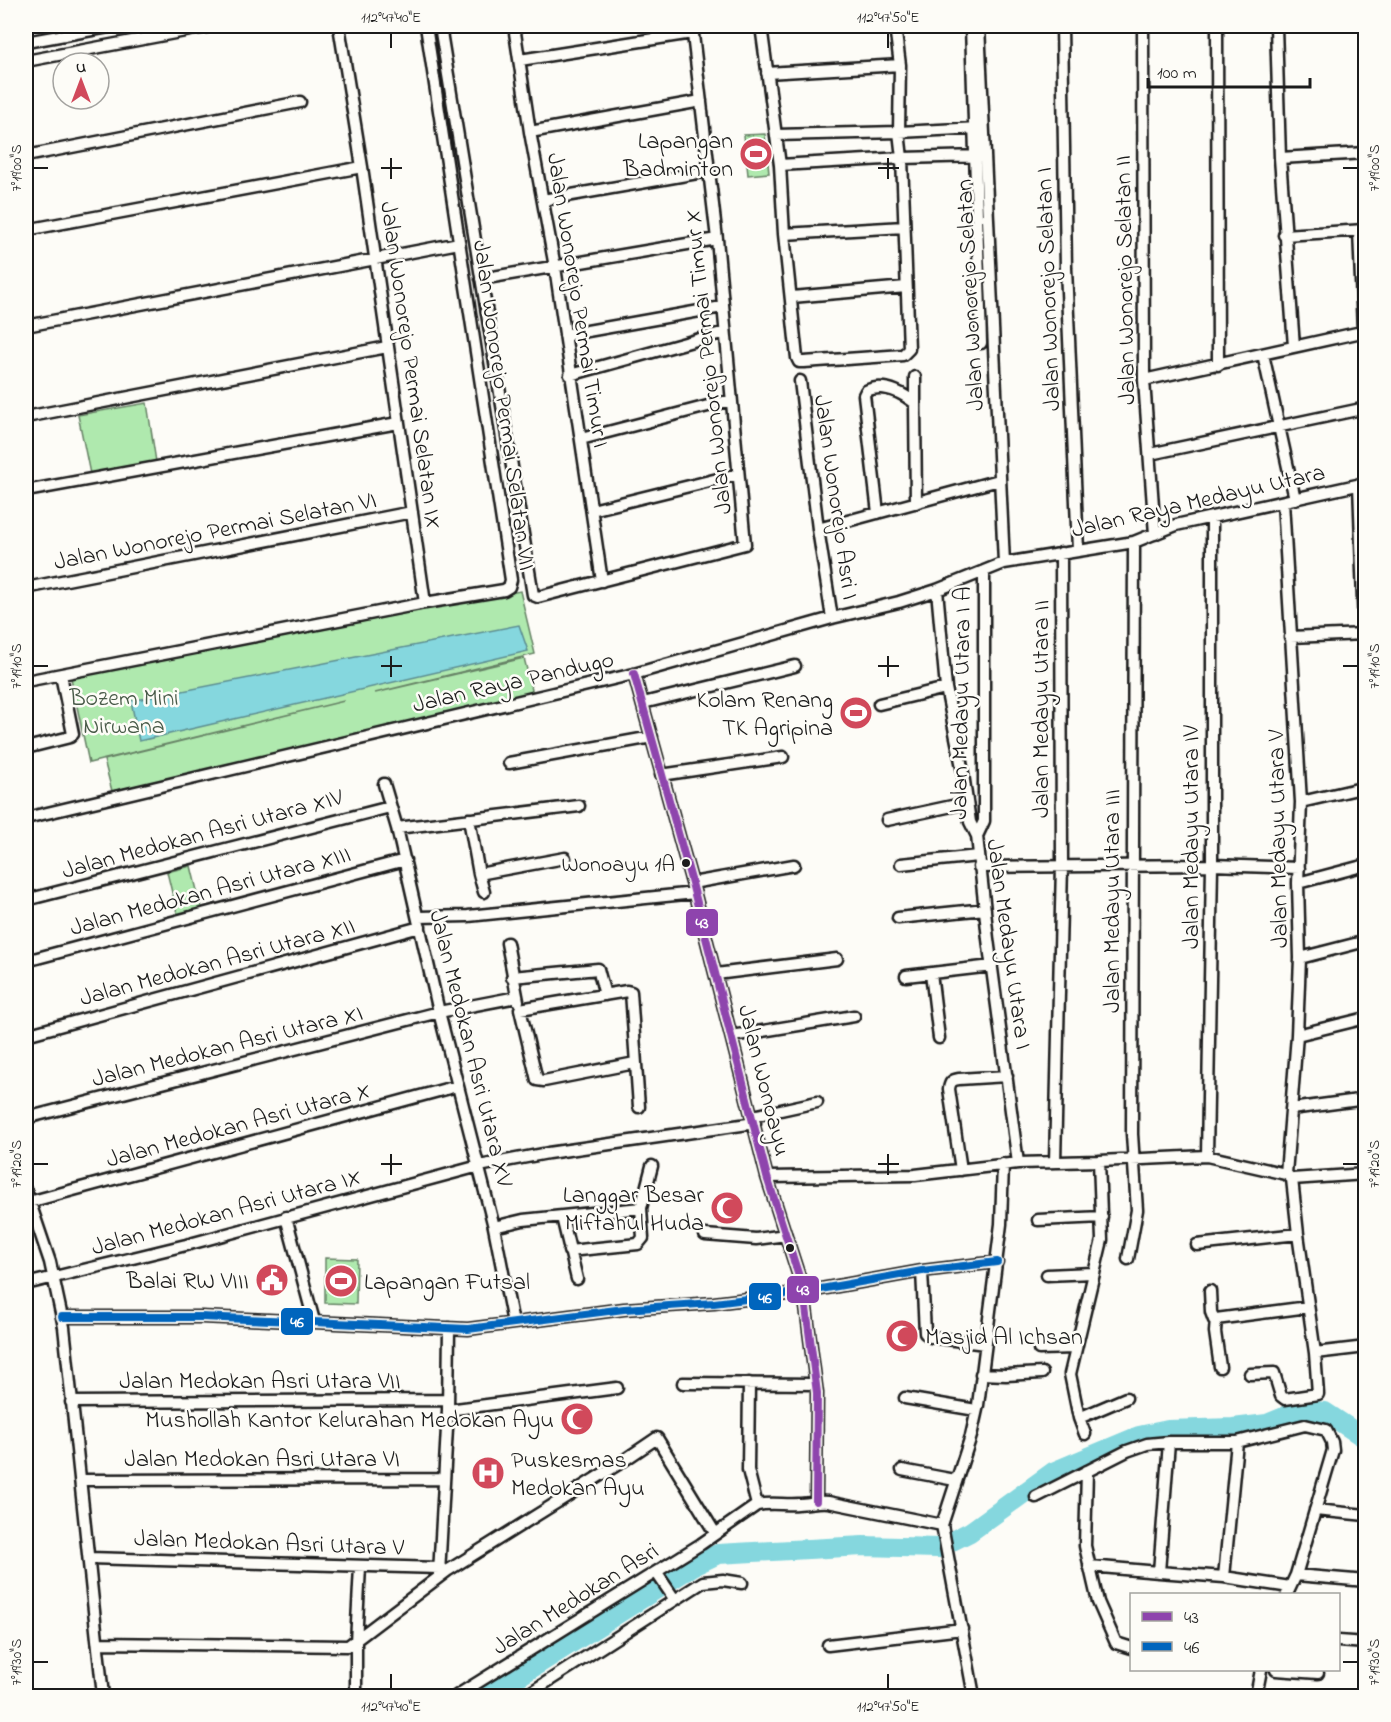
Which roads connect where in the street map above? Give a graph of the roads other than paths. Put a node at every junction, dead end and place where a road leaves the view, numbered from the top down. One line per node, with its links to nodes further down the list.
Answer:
1 (114, 26): 16 (street)
2 (212, 26): 17 (street)
3 (339, 26): 33 (street, Jalan Wonorejo Permai Selatan IX)
4 (426, 26): 42 (street, Jalan Wonorejo Permai Selatan VII)
5 (440, 26): 45 (street)
6 (514, 26): 18 (street, Jalan Wonorejo Permai Timur I)
7 (762, 26): 20 (street)
8 (895, 26): 19 (street)
9 (970, 26): 23 (street)
10 (979, 26): 23 (street, Jalan Wonorejo Selatan)
11 (1062, 26): 84 (street, Jalan Wonorejo Selatan I)
12 (1143, 26): 60 (street, Jalan Wonorejo Selatan II)
13 (1217, 26): 57 (street)
14 (1276, 26): 31 (street)
15 (692, 29): 18 (street); 21 (street, Jalan Wonorejo Permai Timur X)
16 (26, 42)
17 (26, 60)
18 (520, 60): 24 (street, Jalan Wonorejo Permai Timur I)
19 (900, 65): 20 (street); 25 (street)
20 (767, 73): 26 (street)
21 (701, 101): 24 (street); 34 (street, Jalan Wonorejo Permai Timur X)
22 (300, 102): 28 (street)
23 (979, 128): 25 (street); 29 (street, Jalan Wonorejo Selatan)
24 (530, 132): 35 (street, Jalan Wonorejo Permai Timur I)
25 (899, 132): 26 (street); 30 (street)
26 (776, 135): 32 (street)
27 (1365, 153): 31 (street)
28 (26, 156)
29 (980, 156): 30 (street); 53 (street); 71 (street, Jalan Wonorejo Selatan)
30 (902, 158): 32 (street); 36 (street)
31 (1280, 158): 40 (street)
32 (780, 165): 39 (street)
33 (362, 167): 37 (street); 43 (street, Jalan Wonorejo Permai Selatan IX)
34 (709, 171): 35 (street); 41 (street, Jalan Wonorejo Permai Timur X)
35 (543, 200): 44 (street, Jalan Wonorejo Permai Timur I)
36 (904, 227): 39 (street); 46 (street)
37 (26, 230)
38 (1362, 230): 40 (street); 51 (street)
39 (784, 234): 47 (street)
40 (1284, 235): 54 (street)
41 (717, 239): 44 (street); 48 (street, Jalan Wonorejo Permai Timur X)
42 (459, 243): 43 (street); 92 (street, Jalan Wonorejo Permai Selatan VII)
43 (375, 259): 49 (street); 55 (street, Jalan Wonorejo Permai Selatan IX)
44 (555, 267): 45 (street); 52 (street, Jalan Wonorejo Permai Timur I)
45 (481, 279): 89 (street)
46 (906, 287): 47 (street); 47 (street)
47 (792, 297)
48 (722, 307): 50 (street, Jalan Wonorejo Permai Timur X); 52 (street)
49 (26, 326)
50 (725, 332): 58 (street); 62 (street, Jalan Wonorejo Permai Timur X)
51 (1364, 332): 54 (street)
52 (565, 335): 58 (street, Jalan Wonorejo Permai Timur I)
53 (981, 343)
54 (1294, 346): 56 (street)
55 (387, 347): 65 (street); 66 (street, Jalan Wonorejo Permai Selatan IX)
56 (1263, 354): 57 (street); 67 (street)
57 (1218, 365): 60 (street)
58 (570, 375): 68 (street, Jalan Wonorejo Permai Timur I)
59 (915, 377): 63 (street)
60 (1144, 380): 69 (street, Jalan Wonorejo Selatan II)
61 (800, 381): 81 (street, Jalan Wonorejo Asri I)
62 (731, 400): 68 (street); 70 (street, Jalan Wonorejo Permai Timur X)
63 (915, 403): 76 (street); 79 (street)
64 (1365, 408): 67 (street)
65 (26, 417)
66 (398, 423): 73 (street); 78 (street, Jalan Wonorejo Permai Selatan IX)
67 (1280, 426): 69 (street); 74 (street)
68 (581, 440): 77 (street, Jalan Wonorejo Permai Timur I)
69 (1150, 454): 82 (street, Jalan Wonorejo Selatan II)
70 (738, 474): 77 (street); 89 (street, Jalan Wonorejo Permai Timur X)
71 (999, 480): 76 (street); 87 (street, Jalan Wonorejo Selatan)
72 (1362, 484): 74 (street, Jalan Raya Medayu Utara); 86 (street)
73 (26, 491)
74 (1295, 499): 75 (street, Jalan Raya Medayu Utara)
75 (1282, 502): 80 (street, Jalan Raya Medayu Utara); 95 (street, Jalan Medayu Utara V)
76 (916, 503): 79 (street)
77 (592, 510): 89 (street, Jalan Wonorejo Permai Timur I)
78 (412, 512): 90 (street, Jalan Wonorejo Permai Selatan VI); 92 (street, Jalan Wonorejo Permai Selatan IX)
79 (878, 513): 81 (street)
80 (1212, 518): 82 (street, Jalan Raya Medayu Utara); 126 (street, Jalan Medayu Utara IV)
81 (818, 529): 93 (street, Jalan Wonorejo Asri I)
82 (1155, 534): 83 (street, Jalan Raya Medayu Utara)
83 (1134, 542): 84 (street, Jalan Raya Medayu Utara); 128 (street, Jalan Medayu Utara III)
84 (1078, 550): 85 (street, Jalan Raya Medayu Utara)
85 (1061, 553): 87 (street, Jalan Raya Medayu Utara); 125 (street, Jalan Medayu Utara II)
86 (1364, 560): 94 (street)
87 (1004, 563): 88 (street, Jalan Raya Pandugo)
88 (984, 571): 91 (street, Jalan Raya Pandugo); 119 (street, Jalan Medayu Utara I A)
89 (602, 581)
90 (26, 588)
91 (937, 590): 93 (street, Jalan Raya Pandugo); 100 (street, Jalan Medayu Utara I)
92 (424, 603): 98 (street, Jalan Wonorejo Permai Selatan VII)
93 (832, 618): 97 (street, Jalan Raya Pandugo)
94 (1364, 634): 95 (street); 101 (street)
95 (1290, 637): 111 (street, Jalan Medayu Utara V)
96 (795, 666): 102 (street)
97 (634, 674): 102 (street, Jalan Wonoayu); 115 (street, Jalan Raya Pandugo)
98 (61, 675): 99 (street, Jalan Wonorejo Permai Selatan VII); 105 (street)
99 (26, 681)
100 (946, 688): 103 (street); 112 (street, Jalan Medayu Utara I)
101 (1365, 688)
102 (643, 703): 104 (street, Jalan Wonoayu)
103 (879, 704)
104 (652, 737): 107 (street); 108 (street, Jalan Wonoayu)
105 (26, 748)
106 (783, 757): 108 (street)
107 (509, 763)
108 (662, 775): 132 (street, Jalan Wonoayu)
109 (384, 784): 114 (street, Jalan Medokan Asri Utara XV)
110 (1365, 787): 111 (street)
111 (1301, 802): 129 (street, Jalan Medayu Utara V)
112 (966, 803): 117 (street); 119 (street, Jalan Medayu Utara I)
113 (579, 806): 116 (street)
114 (390, 807): 118 (street, Jalan Medokan Asri Utara XV); 134 (street, Jalan Medokan Asri Utara XIV)
115 (26, 818)
116 (469, 819): 118 (street); 130 (street)
117 (887, 820)
118 (397, 828): 121 (street, Jalan Medokan Asri Utara XV)
119 (977, 836): 122 (street, Jalan Medayu Utara I)
120 (565, 858): 130 (street)
121 (405, 860): 137 (street, Jalan Medokan Asri Utara XV); 142 (street, Jalan Medokan Asri Utara XIII)
122 (979, 861): 123 (street); 125 (street); 135 (street, Jalan Medayu Utara I)
123 (901, 864)
124 (794, 865): 132 (street, Jalan Medokan Asri Utara XII)
125 (1062, 865): 128 (street); 170 (street, Jalan Medayu Utara II)
126 (1212, 865): 128 (street); 129 (street); 167 (street, Jalan Medayu Utara IV)
127 (1365, 866): 131 (street)
128 (1132, 867): 168 (street, Jalan Medayu Utara III)
129 (1299, 868): 131 (street, Jalan Medayu Utara V)
130 (478, 873): 133 (street)
131 (1298, 883): 140 (street, Jalan Medayu Utara V)
132 (694, 888): 137 (street, Jalan Medokan Asri Utara XII); 144 (street, Jalan Wonoayu)
133 (484, 892)
134 (26, 900)
135 (985, 909): 136 (street); 143 (street, Jalan Medayu Utara I)
136 (898, 918)
137 (419, 922): 151 (street, Jalan Medokan Asri Utara XV); 154 (street, Jalan Medokan Asri Utara XII)
138 (1365, 941): 140 (street)
139 (507, 943): 147 (street)
140 (1300, 958): 155 (street, Jalan Medayu Utara V)
141 (837, 959): 144 (street)
142 (26, 961)
143 (992, 966): 145 (street); 159 (street, Jalan Medayu Utara I)
144 (716, 974): 156 (street, Jalan Wonoayu)
145 (931, 974): 146 (street); 157 (street)
146 (906, 976)
147 (512, 977): 148 (street); 149 (street)
148 (605, 995): 150 (street); 158 (street)
149 (517, 997): 150 (street); 151 (street, Jalan Medokan Asri Utara XI)
150 (520, 1009): 158 (street)
151 (438, 1012): 160 (street, Jalan Medokan Asri Utara XV); 165 (street, Jalan Medokan Asri Utara XI)
152 (854, 1016): 156 (street)
153 (1365, 1018): 155 (street)
154 (26, 1035)
155 (1297, 1035): 164 (street, Jalan Medayu Utara V)
156 (732, 1036): 166 (street, Jalan Wonoayu)
157 (939, 1038)
158 (635, 1063): 163 (street)
159 (1007, 1076): 171 (street, Jalan Medayu Utara I); 175 (street)
160 (457, 1086): 173 (street, Jalan Medokan Asri Utara XV); 180 (street, Jalan Medokan Asri Utara X)
161 (1365, 1099): 164 (street)
162 (817, 1102): 166 (street, Jalan Medokan Asri Utara IX)
163 (639, 1107)
164 (1292, 1109): 177 (street, Jalan Medayu Utara V)
165 (26, 1118)
166 (754, 1119): 173 (street, Jalan Medokan Asri Utara IX); 178 (street, Jalan Wonoayu)
167 (1207, 1156): 168 (street); 177 (street)
168 (1133, 1160): 169 (street); 192 (street, Jalan Medayu Utara III)
169 (1099, 1161): 170 (street); 183 (street)
170 (1055, 1162): 171 (street)
171 (1018, 1163): 172 (street)
172 (1003, 1164): 175 (street); 193 (street)
173 (479, 1166): 184 (street, Jalan Medokan Asri Utara IX); 186 (street, Jalan Medokan Asri Utara XV)
174 (652, 1166): 181 (street)
175 (961, 1170): 178 (street)
176 (1365, 1174): 177 (street); 179 (street)
177 (1289, 1176): 187 (street, Jalan Medayu Utara V)
178 (767, 1177): 189 (street, Jalan Wonoayu)
179 (1365, 1186)
180 (27, 1196): 197 (street)
181 (641, 1208): 182 (street); 191 (street)
182 (562, 1216): 186 (street); 191 (street)
183 (1102, 1216): 185 (street); 195 (street)
184 (286, 1217): 197 (street, Jalan Medokan Asri Utara IX); 205 (street)
185 (1038, 1220)
186 (494, 1227): 206 (street, Jalan Medokan Asri Utara XV)
187 (1298, 1234): 190 (street); 202 (street, Jalan Medayu Utara V)
188 (705, 1235): 189 (street)
189 (786, 1235): 201 (street, Jalan Wonoayu)
190 (1197, 1245)
191 (569, 1251): 198 (street)
192 (1128, 1259)
193 (997, 1262): 194 (street); 208 (street)
194 (922, 1271): 201 (street); 208 (street)
195 (1092, 1273): 196 (street); 210 (street)
196 (1047, 1275)
197 (54, 1278): 199 (street, Jalan Medokan Asri Utara IX); 203 (street)
198 (577, 1279)
199 (26, 1284)
200 (1210, 1291): 204 (street)
201 (804, 1292): 206 (street); 219 (street, Jalan Wonoayu)
202 (1308, 1307): 204 (street); 212 (street, Jalan Medayu Utara V)
203 (62, 1317): 205 (street); 223 (street)
204 (1214, 1320): 213 (street)
205 (314, 1321): 207 (street)
206 (513, 1323): 207 (street)
207 (448, 1328): 224 (street)
208 (985, 1344): 215 (street)
209 (1365, 1347): 212 (street)
210 (1075, 1348): 211 (street); 226 (street)
211 (1039, 1349)
212 (1315, 1353): 216 (street, Jalan Medayu Utara V)
213 (1220, 1367)
214 (1042, 1373): 215 (street)
215 (981, 1374): 225 (street)
216 (1250, 1374)
217 (683, 1383): 218 (street)
218 (749, 1383): 219 (street); 237 (street)
219 (816, 1384): 236 (street, Jalan Wonoayu)
220 (616, 1388): 224 (street, Jalan Medokan Asri Utara VII)
221 (905, 1398): 225 (street)
222 (1126, 1398): 226 (street)
223 (71, 1402): 224 (street, Jalan Medokan Asri Utara VII); 233 (street)
224 (448, 1405): 232 (street)
225 (976, 1410): 234 (street)
226 (1079, 1418): 227 (street)
227 (1085, 1434)
228 (1169, 1442): 229 (street); 231 (street); 246 (street)
229 (1237, 1442): 238 (street); 249 (street)
230 (902, 1470): 234 (street)
231 (1087, 1471): 235 (street); 243 (street)
232 (444, 1479): 233 (street, Jalan Medokan Asri Utara VI); 245 (street)
233 (80, 1480): 242 (street)
234 (955, 1480): 240 (street)
235 (1036, 1497)
236 (816, 1501): 237 (street); 240 (street)
237 (757, 1505): 241 (street)
238 (1315, 1510): 239 (street); 248 (street)
239 (1365, 1515)
240 (943, 1529): 254 (street)
241 (715, 1533): 245 (street); 247 (street, Jalan Medokan Asri)
242 (89, 1558): 244 (street, Jalan Medokan Asri Utara V); 257 (street)
243 (1089, 1566): 246 (street); 260 (street)
244 (360, 1567): 245 (street, Jalan Medokan Asri Utara V); 256 (street)
245 (442, 1572): 256 (street)
246 (1159, 1572): 249 (street)
247 (658, 1574): 253 (street); 266 (street, Jalan Medokan Asri)
248 (1296, 1575): 250 (street); 252 (street)
249 (1224, 1577): 252 (street)
250 (1365, 1581)
251 (742, 1582): 253 (street)
252 (1289, 1591)
253 (673, 1598): 267 (street)
254 (962, 1629): 259 (street); 268 (street)
255 (1340, 1641): 258 (street)
256 (356, 1642): 257 (street); 265 (street)
257 (98, 1643): 264 (street)
258 (1365, 1643)
259 (828, 1645)
260 (1130, 1648)
261 (1261, 1671): 269 (street)
262 (1297, 1671): 263 (street)
263 (1318, 1672)
264 (103, 1696)
265 (356, 1696)
266 (456, 1696)
267 (525, 1696)
268 (974, 1696)
269 (1256, 1696)

